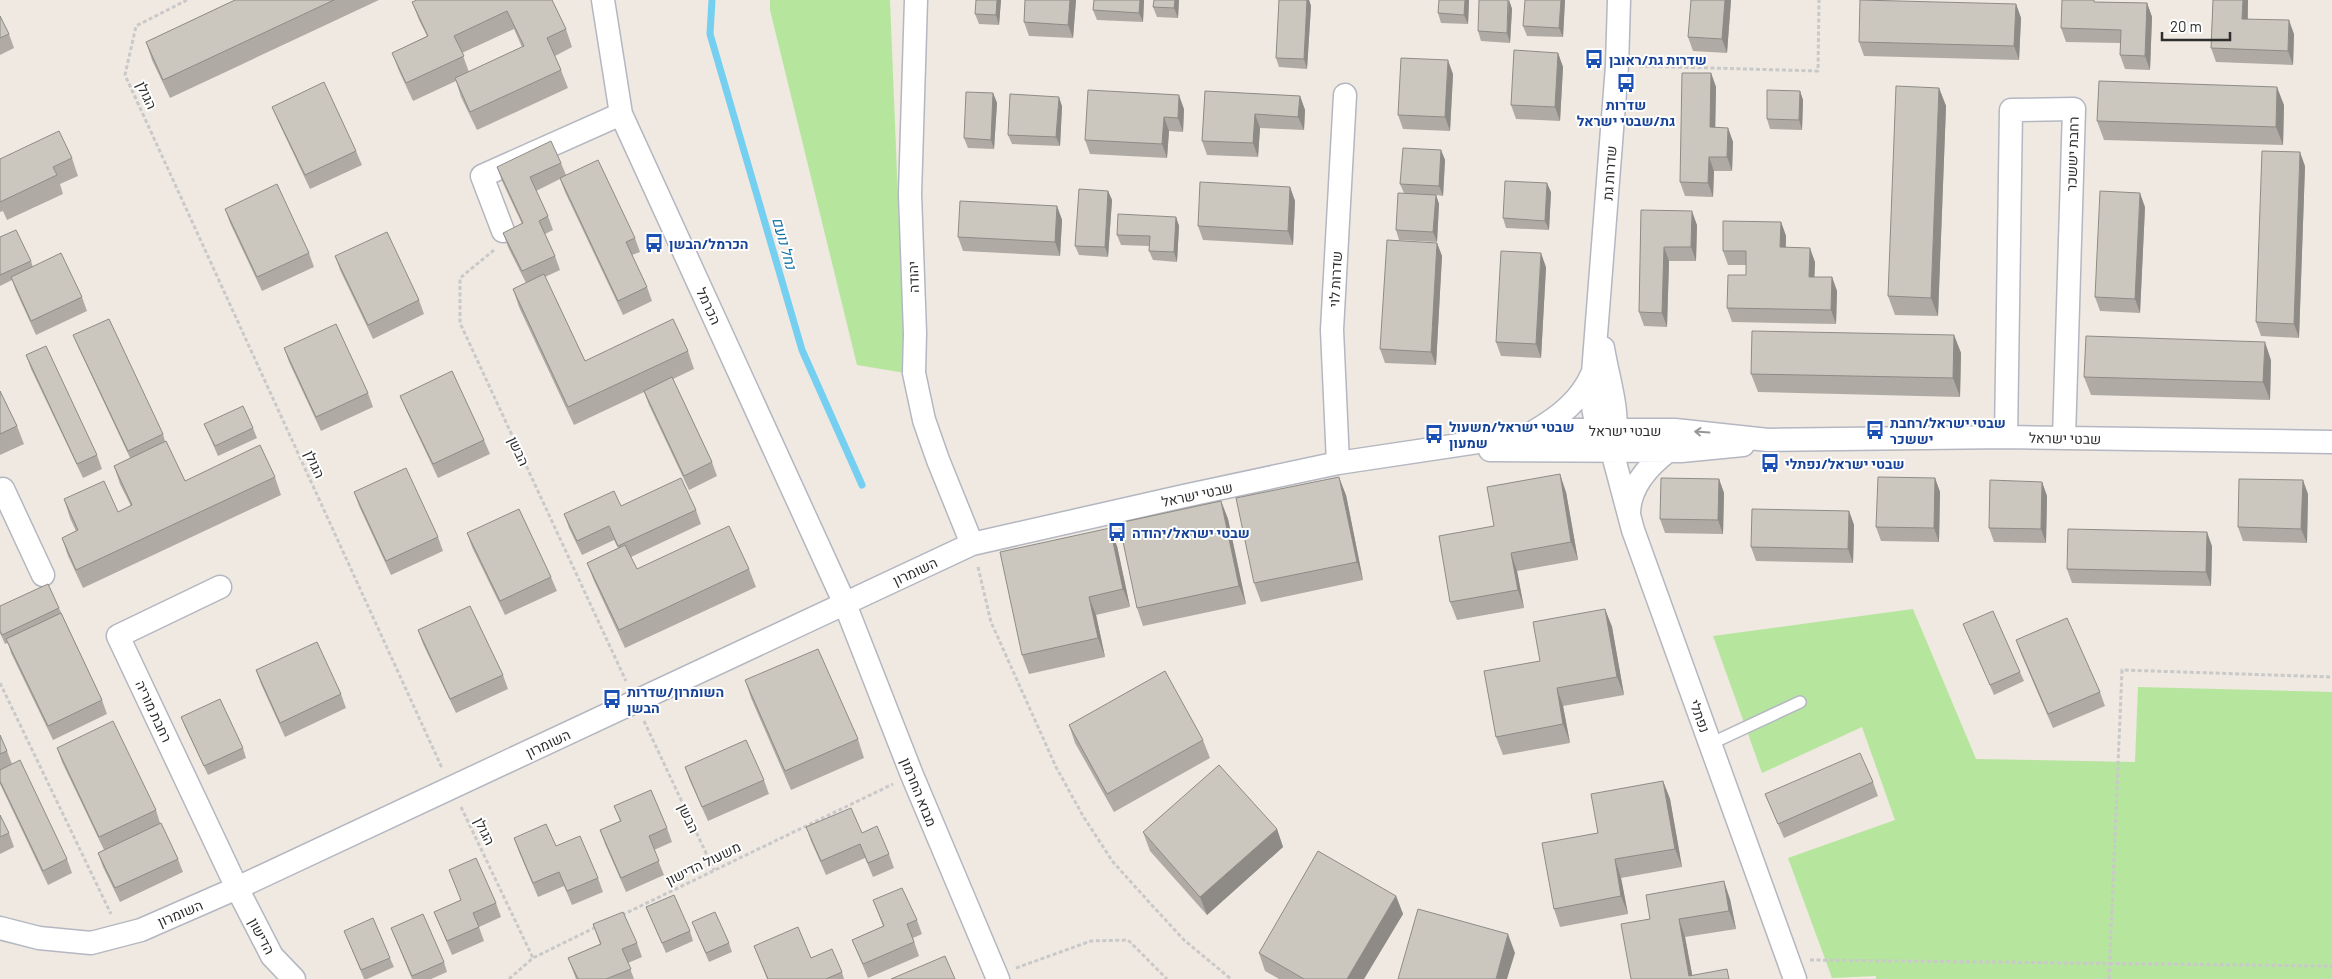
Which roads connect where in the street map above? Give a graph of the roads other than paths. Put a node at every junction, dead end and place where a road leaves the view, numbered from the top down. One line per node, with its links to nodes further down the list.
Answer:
1 (603, 0): 5 (street, הכרמל)
2 (916, 0): 21 (street, יהודה)
3 (1619, 0): 7 (street, שדרות גת)
4 (1345, 95): 18 (street, שדרות לוי)
5 (621, 114): 6 (street); 24 (street, הכרמל)
6 (504, 231)
7 (1598, 316): 8 (street, שדרות גת); 9 (street, שדרות גת)
8 (1593, 373): 9 (street, שדרות גת); 10 (street)
9 (1607, 429): 10 (street, שבטי ישראל); 13 (street, שבטי ישראל, one-way to 9); 16 (street, שדרות גת)
10 (1530, 433): 15 (street, שבטי ישראל)
11 (2006, 437): 12 (street, שבטי ישראל); 12 (street, רחבת יששכר); 13 (street, שבטי ישראל)
12 (2064, 438): 14 (street, שבטי ישראל)
13 (1768, 440): 17 (street, שבטי ישראל)
14 (2332, 442)
15 (1424, 450): 16 (street, שבטי ישראל); 18 (street, שבטי ישראל)
16 (1612, 451): 17 (street, שבטי ישראל); 20 (street, נפתלי)
17 (1668, 451): 20 (street)
18 (1338, 463): 21 (street, שבטי ישראל)
19 (0, 490): 22 (street)
20 (1629, 518): 26 (street, נפתלי)
21 (972, 544): 24 (street, השומרון)
22 (43, 575)
23 (220, 587): 27 (street, רחבת מוריה)
24 (845, 604): 27 (street, השומרון); 30 (street, מבוא החרמון)
25 (1800, 702): 26 (lane)
26 (1710, 744): 29 (street, נפתלי)
27 (237, 888): 28 (street, השומרון); 31 (street, הדישון)
28 (0, 928)
29 (1791, 969)
30 (997, 977)
31 (294, 979)

